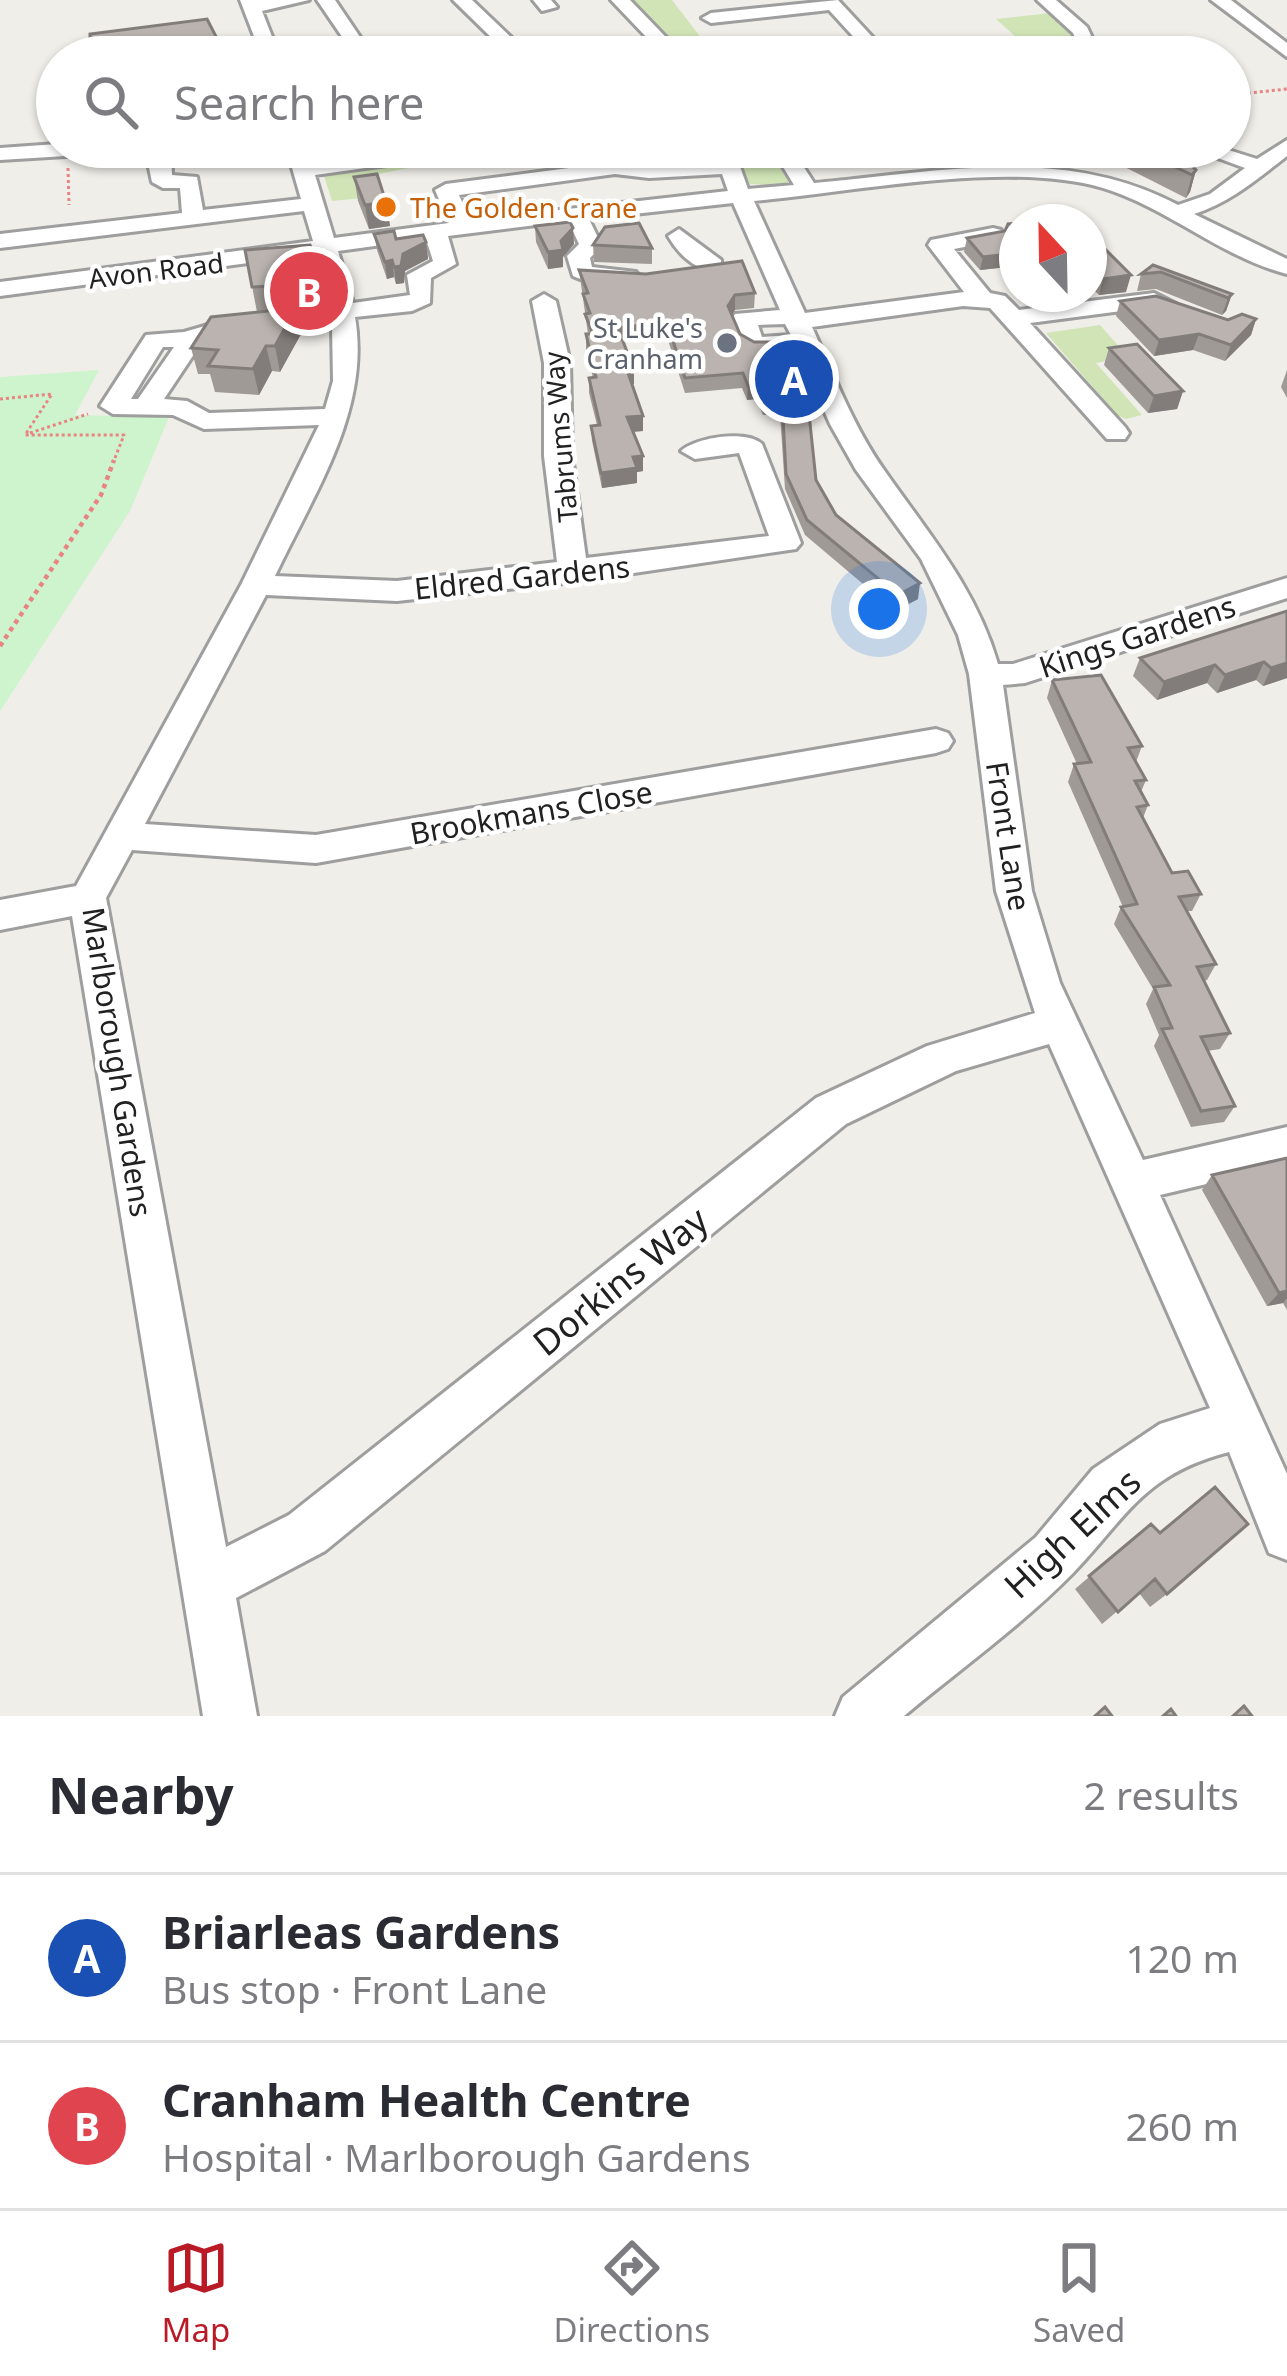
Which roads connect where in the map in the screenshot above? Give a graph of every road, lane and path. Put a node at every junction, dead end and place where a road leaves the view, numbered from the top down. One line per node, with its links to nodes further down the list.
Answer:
1 (300, 0): 8 (street)
2 (326, 0): 11 (street)
3 (462, 0): 12 (street)
4 (620, 0): 13 (street)
5 (1046, 0): 15 (street)
6 (1220, 0): 16 (street)
7 (831, 2): 9 (street); 14 (street)
8 (251, 3): 10 (street)
9 (711, 17)
10 (263, 36)
11 (350, 36)
12 (500, 36)
13 (656, 36)
14 (863, 36)
15 (1083, 36)
16 (1287, 52)
17 (1287, 89): 18 (path)
18 (1251, 93)
19 (1287, 146): 23 (street)
20 (36, 152): 21 (street)
21 (0, 154)
22 (1251, 163): 23 (street)
23 (1263, 167): 36 (street)
24 (68, 168): 35 (path)
25 (159, 168): 38 (street)
26 (302, 168): 34 (street, Marlborough Gardens)
27 (647, 168): 31 (street)
28 (794, 168): 33 (street)
29 (982, 168): 32 (street)
30 (731, 170): 31 (street); 33 (street); 37 (street, Avon Road); 46 (street, Front Lane)
31 (649, 172): 39 (street)
32 (988, 176): 33 (street); 36 (street)
33 (808, 190)
34 (311, 204): 38 (street); 45 (street, Marlborough Gardens)
35 (69, 205): 40 (street)
36 (1177, 213): 47 (street)
37 (577, 216): 39 (street, Avon Road); 49 (street)
38 (194, 218): 40 (street)
39 (464, 230): 41 (street, Avon Road)
40 (71, 233): 44 (street); 50 (street)
41 (436, 234): 45 (street, Avon Road); 55 (street)
42 (993, 235): 52 (street)
43 (680, 236): 46 (street)
44 (0, 241)
45 (325, 248): 50 (street, Avon Road); 55 (street, Marlborough Gardens)
46 (740, 263): 48 (street); 57 (street, Front Lane)
47 (1287, 266)
48 (677, 272)
49 (645, 277)
50 (72, 280): 51 (street, Avon Road)
51 (0, 289)
52 (981, 298): 56 (street); 57 (street)
53 (544, 301): 66 (street, Tabrums Way)
54 (1189, 313): 56 (street)
55 (343, 314): 58 (street); 62 (street, Marlborough Gardens)
56 (1016, 318): 63 (street)
57 (798, 326): 70 (street, Front Lane)
58 (188, 339): 60 (street); 61 (street)
59 (0, 399): 64 (path)
60 (113, 406): 61 (street); 64 (path)
61 (146, 406): 62 (street)
62 (337, 417): 67 (street, Marlborough Gardens)
63 (1116, 433)
64 (25, 435): 69 (path)
65 (695, 451): 66 (street, Eldred Gardens)
66 (573, 573): 67 (street, Eldred Gardens)
67 (256, 585): 72 (street, Marlborough Gardens)
68 (1287, 589): 70 (street, Kings Gardens)
69 (0, 646)
70 (986, 674): 75 (street, Front Lane)
71 (936, 741): 72 (street, Brookmans Close)
72 (123, 836): 73 (street, Marlborough Gardens)
73 (88, 898): 74 (street); 80 (street, Marlborough Gardens)
74 (0, 915)
75 (1059, 1025): 77 (street, Front Lane); 80 (street, Dorkins Way)
76 (1287, 1146): 77 (street)
77 (1133, 1182): 78 (street, Front Lane)
78 (1242, 1424): 79 (street, Front Lane); 82 (street, High Elms)
79 (1287, 1535)
80 (206, 1585): 81 (street, Marlborough Gardens)
81 (230, 1716)
82 (862, 1716)

